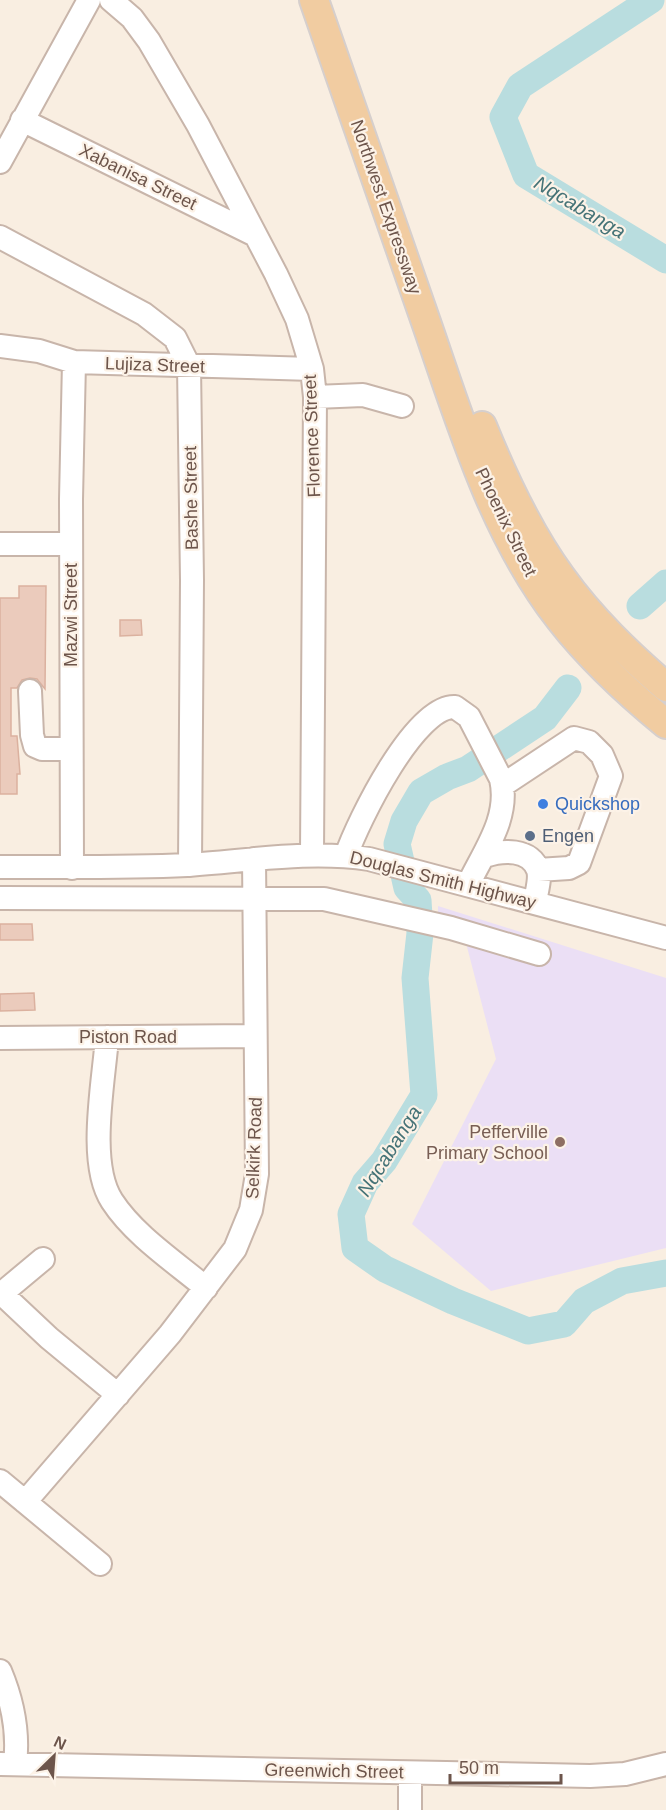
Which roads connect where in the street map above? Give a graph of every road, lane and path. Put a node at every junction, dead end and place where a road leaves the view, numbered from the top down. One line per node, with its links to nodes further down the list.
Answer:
1 (89, 0): 5 (street)
2 (111, 0): 7 (street, Florence Street)
3 (314, 0): 15 (main road, Northwest Expressway)
4 (332, 0): 15 (main road, Northwest Expressway)
5 (22, 120): 6 (street); 7 (street, Xabanisa Street)
6 (0, 162)
7 (253, 234): 12 (street, Florence Street)
8 (0, 237): 11 (street, Bashe Street)
9 (0, 346): 10 (street, Lujiza Street)
10 (74, 362): 11 (street, Lujiza Street); 17 (street, Mazwi Street)
11 (189, 366): 12 (street, Lujiza Street); 27 (street, Bashe Street)
12 (312, 369): 13 (street, Florence Street)
13 (315, 397): 14 (street); 23 (street, Florence Street)
14 (402, 406)
15 (466, 412): 18 (main road, Phoenix Street); 20 (main road, Phoenix Street)
16 (0, 544): 17 (street)
17 (71, 544): 21 (street, Mazwi Street)
18 (666, 687)
19 (30, 691): 21 (street)
20 (666, 724)
21 (71, 749): 29 (street, Mazwi Street)
22 (502, 782): 24 (street); 25 (street); 30 (street)
23 (312, 854): 24 (street, Douglas Smith Highway); 26 (street, Douglas Smith Highway)
24 (346, 856): 31 (street, Douglas Smith Highway)
25 (485, 856): 30 (street); 31 (street)
26 (254, 859): 27 (street, Douglas Smith Highway); 33 (street, Selkirk Road)
27 (190, 865): 29 (street, Douglas Smith Highway)
28 (0, 867): 29 (street, Douglas Smith Highway)
29 (72, 868)
30 (538, 870): 34 (street)
31 (468, 885): 34 (street, Douglas Smith Highway)
32 (0, 898): 33 (street)
33 (253, 898): 36 (street); 37 (street, Selkirk Road)
34 (535, 903): 35 (street, Douglas Smith Highway)
35 (666, 938)
36 (539, 954)
37 (255, 1036): 38 (street, Piston Road); 41 (street, Selkirk Road)
38 (108, 1037): 39 (street, Piston Road); 41 (street)
39 (0, 1038)
40 (43, 1259): 42 (street)
41 (206, 1288): 43 (street, Selkirk Road)
42 (1, 1293): 43 (street)
43 (118, 1395): 45 (street, Selkirk Road)
44 (0, 1481): 45 (street)
45 (25, 1502): 46 (street)
46 (100, 1564)
47 (0, 1671): 48 (street)
48 (8, 1764): 50 (street, Greenwich Street)
49 (666, 1764): 50 (street, Greenwich Street)
50 (410, 1773): 51 (street)
51 (410, 1810)

